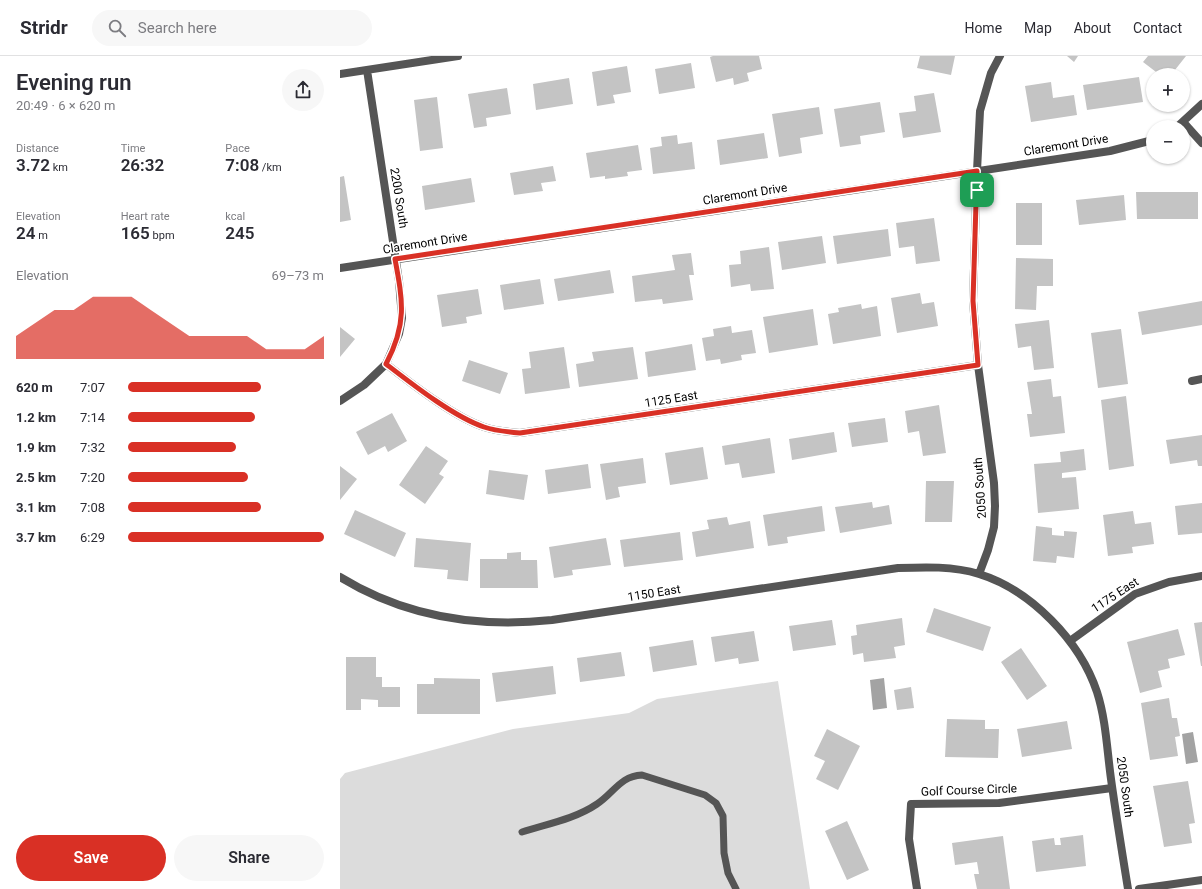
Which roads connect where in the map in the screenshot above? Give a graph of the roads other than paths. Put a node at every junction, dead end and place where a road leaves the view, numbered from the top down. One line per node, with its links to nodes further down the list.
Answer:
1 (458, 56): 3 (street)
2 (1000, 56): 10 (street, 2050 South)
3 (367, 70): 4 (street); 11 (street, 2200 South)
4 (340, 74)
5 (1202, 104): 6 (street)
6 (1185, 120)
7 (1190, 133): 9 (street)
8 (1146, 142): 10 (street, Claremont Drive)
9 (1202, 143)
10 (977, 171): 11 (street, Claremont Drive); 14 (street, 2050 South)
11 (395, 259): 12 (street, Claremont Drive); 13 (street, 2200 South)
12 (340, 268)
13 (386, 364): 14 (street, 1125 East); 17 (street, 2200 South)
14 (978, 365): 18 (street, 2050 South)
15 (1202, 379): 16 (street)
16 (1192, 380)
17 (340, 401)
18 (979, 574): 20 (street, 1150 East); 21 (street, 2050 South)
19 (1202, 576): 21 (street, 1175 East)
20 (340, 577)
21 (1070, 642): 22 (street, 2050 South)
22 (1112, 788): 26 (street, Golf Course Circle); 27 (street, 2050 South)
23 (522, 832): 25 (lane)
24 (1202, 880): 28 (street)
25 (736, 889)
26 (917, 889)
27 (1128, 889)
28 (1139, 889)

